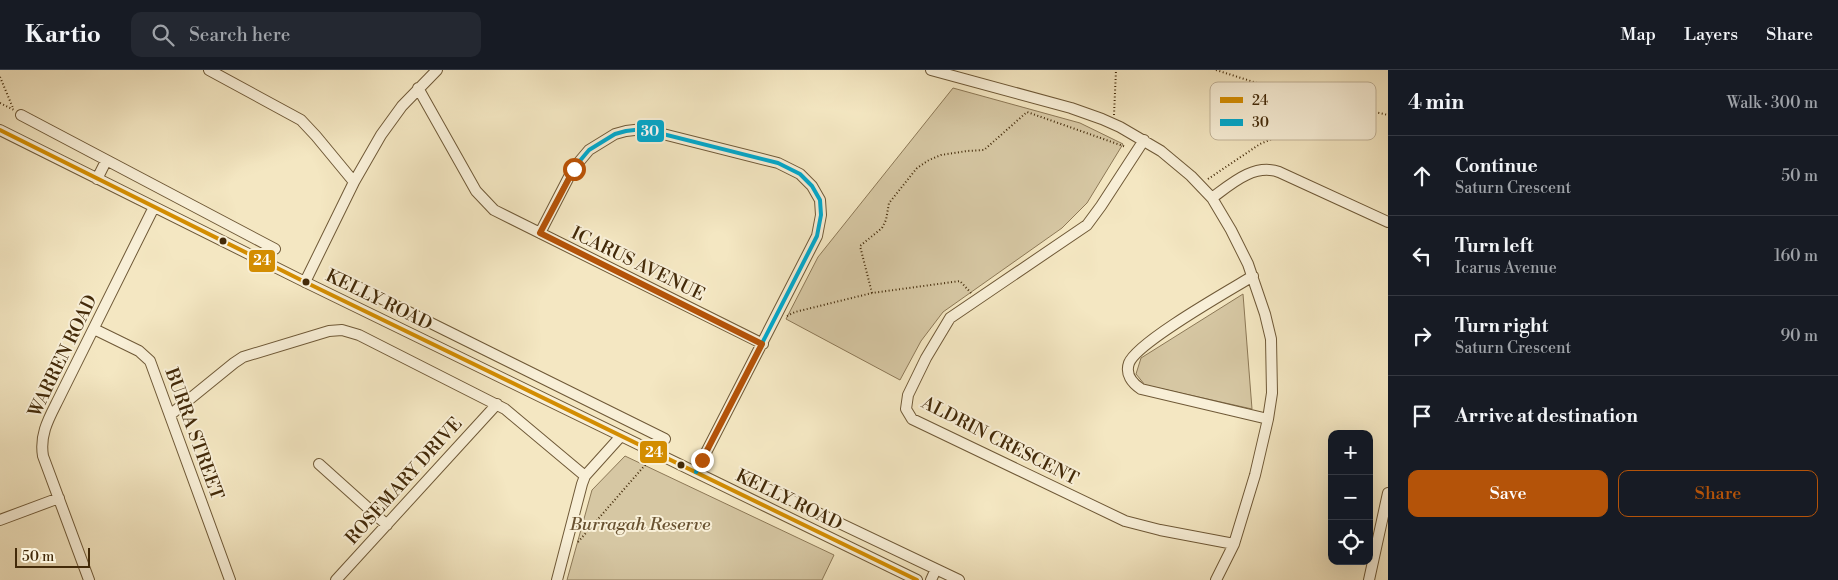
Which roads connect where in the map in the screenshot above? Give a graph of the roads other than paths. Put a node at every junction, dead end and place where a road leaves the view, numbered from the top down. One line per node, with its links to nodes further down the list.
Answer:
1 (209, 70): 10 (street)
2 (437, 70): 4 (street)
3 (931, 70): 7 (street)
4 (418, 88): 10 (street); 14 (street, ICARUS AVENUE)
5 (21, 115): 8 (street)
6 (1, 130): 9 (street, KELLY ROAD)
7 (1144, 140): 11 (street); 36 (street, ALDRIN CRESCENT)
8 (106, 161): 9 (street); 15 (street)
9 (98, 179): 12 (street, KELLY ROAD)
10 (354, 182): 17 (street)
11 (1212, 198): 13 (street); 16 (street)
12 (154, 207): 17 (street, KELLY ROAD); 19 (street, WARREN ROAD)
13 (1388, 222)
14 (540, 233): 20 (street, ICARUS AVENUE); 20 (street)
15 (276, 249)
16 (1253, 276): 25 (street); 25 (street)
17 (305, 282): 22 (street, KELLY ROAD)
18 (352, 284): 21 (street, KELLY ROAD)
19 (94, 329): 24 (street, BURRA STREET); 33 (street, WARREN ROAD)
20 (762, 344): 29 (street)
21 (520, 367): 22 (street); 27 (street, KELLY ROAD)
22 (512, 383): 26 (street, KELLY ROAD)
23 (497, 404): 24 (street); 30 (street); 35 (street, ROSEMARY DRIVE)
24 (170, 415): 40 (street, BURRA STREET)
25 (1268, 419): 36 (street)
26 (621, 436): 29 (street, KELLY ROAD); 30 (street)
27 (665, 439)
28 (319, 464): 35 (street)
29 (696, 472): 37 (street, KELLY ROAD)
30 (585, 476): 42 (street)
31 (753, 482): 38 (street, KELLY ROAD)
32 (1388, 492): 48 (street)
33 (59, 498): 34 (street); 39 (street, WARREN ROAD)
34 (0, 520)
35 (387, 524): 41 (street, ROSEMARY DRIVE)
36 (1234, 544): 47 (street)
37 (894, 569): 43 (street); 44 (street, KELLY ROAD)
38 (936, 569): 45 (street); 46 (street, KELLY ROAD)
39 (89, 580)
40 (230, 580)
41 (336, 580)
42 (556, 580)
43 (892, 580)
44 (917, 580)
45 (931, 580)
46 (959, 580)
47 (1216, 580)
48 (1369, 580)

